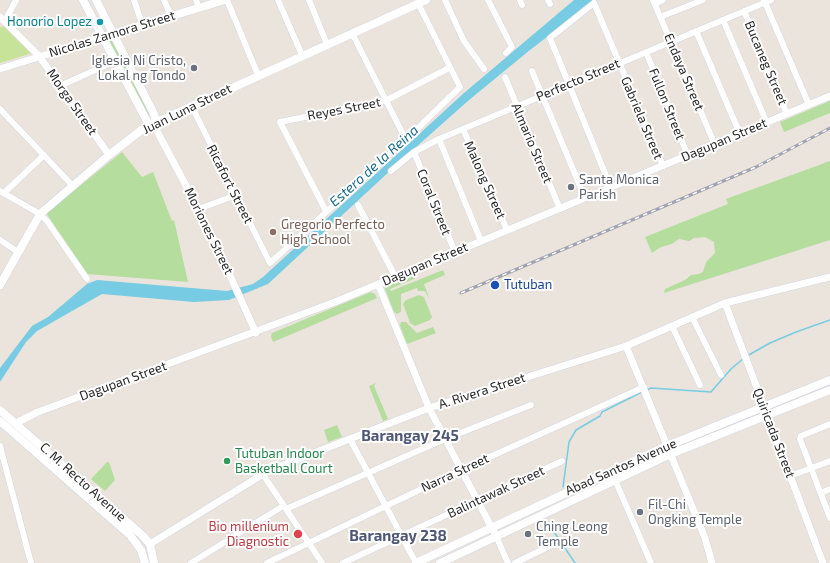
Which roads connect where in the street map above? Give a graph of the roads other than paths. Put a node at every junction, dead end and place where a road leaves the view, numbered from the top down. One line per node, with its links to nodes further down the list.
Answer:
1 (16, 0): 20 (street)
2 (83, 0): 26 (main road, Moriones Street)
3 (96, 0): 24 (main road)
4 (134, 0): 22 (street)
5 (164, 0): 18 (street)
6 (226, 0): 16 (main road, Nicolas Zamora Street); 39 (street)
7 (278, 0): 31 (street)
8 (309, 0): 28 (street)
9 (445, 0): 37 (street)
10 (488, 0): 29 (street)
11 (663, 0): 15 (street)
12 (703, 0): 19 (street)
13 (767, 1): 17 (street, Perfecto Street); 46 (street)
14 (422, 2): 25 (main road, Juan Luna Street); 35 (street)
15 (654, 2): 19 (street, Endaya Street)
16 (198, 4): 18 (main road, Nicolas Zamora Street)
17 (744, 11): 21 (street, Perfecto Street); 50 (street, Bucaneg Street)
18 (171, 16): 22 (main road, Nicolas Zamora Street)
19 (660, 17): 27 (street, Endaya Street)
20 (2, 19): 32 (street, Morga Street)
21 (723, 20): 23 (street, Perfecto Street); 52 (street)
22 (142, 24): 24 (main road, Nicolas Zamora Street)
23 (696, 32): 27 (street, Perfecto Street); 54 (street)
24 (113, 33): 26 (main road, Nicolas Zamora Street); 51 (main road)
25 (352, 33): 28 (main road, Juan Luna Street); 45 (street)
26 (103, 37): 32 (street, Nicolas Zamora Street); 33 (main road, Moriones Street)
27 (671, 42): 30 (street, Perfecto Street); 57 (street, Endaya Street)
28 (327, 44): 31 (main road, Juan Luna Street)
29 (506, 52)
30 (646, 52): 34 (street, Perfecto Street); 61 (street, Fullon Street)
31 (302, 55): 39 (main road, Juan Luna Street)
32 (39, 56): 36 (street, Nicolas Zamora Street); 42 (street, Morga Street)
33 (115, 61): 42 (street); 51 (main road, Moriones Street)
34 (620, 63): 41 (street, Perfecto Street); 41 (street, Gabriela Street); 62 (street, Gabriela Street)
35 (449, 68): 45 (street, Reyes Street); 56 (street)
36 (0, 69)
37 (484, 69)
38 (532, 71): 43 (street)
39 (258, 75): 47 (main road, Juan Luna Street)
40 (505, 77): 48 (street, Almario Street)
41 (568, 85): 43 (street, Perfecto Street); 65 (street)
42 (60, 86): 60 (street, Morga Street)
43 (543, 95): 48 (street, Perfecto Street); 68 (street)
44 (830, 96): 46 (street, Dagupan Street)
45 (385, 101): 56 (street); 72 (street, Reyes Street)
46 (809, 105): 50 (street, Dagupan Street)
47 (191, 106): 51 (main road, Juan Luna Street); 67 (street, Ricafort Street)
48 (517, 106): 53 (street, Perfecto Street); 71 (street, Almario Street)
49 (0, 109): 59 (street)
50 (787, 114): 52 (street, Dagupan Street)
51 (152, 123): 60 (main road, Juan Luna Street); 70 (street, Moriones Street)
52 (766, 123): 54 (street, Dagupan Street)
53 (463, 129): 55 (street, Perfecto Street); 74 (street, Malong Street)
54 (740, 134): 57 (street, Dagupan Street)
55 (439, 139): 58 (street, Perfecto Street); 76 (street)
56 (406, 140): 72 (street)
57 (715, 145): 61 (street, Dagupan Street)
58 (414, 152): 63 (street, Perfecto Street); 78 (street, Coral Street)
59 (44, 155): 64 (street); 66 (street)
60 (109, 155): 64 (main road, Juan Luna Street)
61 (688, 156): 62 (street, Dagupan Street)
62 (663, 166): 65 (street, Dagupan Street)
63 (391, 170)
64 (72, 185): 73 (main road, Juan Luna Street)
65 (611, 188): 68 (street, Dagupan Street)
66 (2, 192): 73 (street)
67 (236, 195): 70 (street); 72 (street, Ricafort Street)
68 (585, 198): 71 (street, Dagupan Street)
69 (358, 205): 79 (street)
70 (199, 209): 87 (street, Moriones Street)
71 (560, 209): 74 (street, Dagupan Street)
72 (326, 211)
73 (40, 214): 77 (main road, Juan Luna Street); 81 (street)
74 (507, 230): 76 (street, Dagupan Street)
75 (0, 240): 77 (street)
76 (482, 241): 78 (street, Dagupan Street)
77 (18, 252): 83 (main road, Juan Luna Street)
78 (455, 252): 79 (street, Dagupan Street)
79 (395, 276): 82 (street, Dagupan Street)
80 (830, 277): 84 (street, A. Rivera Street)
81 (87, 279)
82 (378, 284): 87 (street, Dagupan Street); 96 (street)
83 (0, 285)
84 (725, 303): 85 (street, A. Rivera Street); 95 (street, Quiricada Street)
85 (692, 317): 86 (street, A. Rivera Street); 89 (street)
86 (672, 326): 88 (street, A. Rivera Street); 91 (street)
87 (256, 333): 100 (street, Dagupan Street)
88 (626, 346): 92 (street); 96 (street, A. Rivera Street)
89 (721, 375)
90 (830, 380): 95 (main road, Abad Santos Avenue)
91 (700, 385)
92 (645, 390): 105 (street); 109 (street, Narra Street)
93 (830, 390): 98 (main road, Abad Santos Avenue)
94 (531, 405): 103 (street)
95 (764, 406): 98 (street, Quiricada Street); 105 (main road, Abad Santos Avenue)
96 (429, 408): 102 (street, A. Rivera Street); 103 (street)
97 (0, 410): 100 (main road, C. M. Recto Avenue)
98 (767, 415): 105 (main road, Abad Santos Avenue); 112 (street, Quiricada Street)
99 (0, 421): 127 (main road, C. M. Recto Avenue)
100 (16, 423): 124 (main road, C. M. Recto Avenue)
101 (830, 424): 108 (street)
102 (350, 439): 110 (street); 111 (street, A. Rivera Street)
103 (445, 439): 109 (street); 110 (street)
104 (0, 446): 126 (street)
105 (669, 450): 113 (main road, Abad Santos Avenue); 120 (main road, Abad Santos Avenue); 138 (street)
106 (562, 461): 116 (street, Balintawak Street)
107 (830, 461): 108 (street)
108 (812, 468): 112 (street); 115 (street)
109 (461, 470): 116 (street); 117 (street, Narra Street)
110 (368, 473): 117 (street); 118 (street)
111 (262, 474): 118 (street); 124 (street, A. Rivera Street)
112 (790, 476): 139 (street, Quiricada Street)
113 (615, 480): 121 (main road, Abad Santos Avenue); 137 (street)
114 (830, 490): 115 (street)
115 (820, 493): 119 (street)
116 (477, 502): 120 (street); 122 (street, Balintawak Street)
117 (386, 505): 122 (street); 125 (street, Narra Street)
118 (285, 507): 125 (street); 129 (street)
119 (830, 516)
120 (491, 528): 121 (street); 133 (main road, Abad Santos Avenue)
121 (496, 536): 134 (main road, Abad Santos Avenue); 135 (street)
122 (402, 537): 132 (street, Balintawak Street); 133 (street)
123 (558, 542): 136 (street)
124 (150, 544): 128 (main road)
125 (309, 544): 130 (street, Narra Street); 131 (street)
126 (31, 563)
127 (145, 563)
128 (154, 563)
129 (191, 563)
130 (267, 563)
131 (322, 563)
132 (343, 563)
133 (416, 563)
134 (440, 563)
135 (508, 563)
136 (515, 563)
137 (651, 563)
138 (712, 563)
139 (823, 563)

